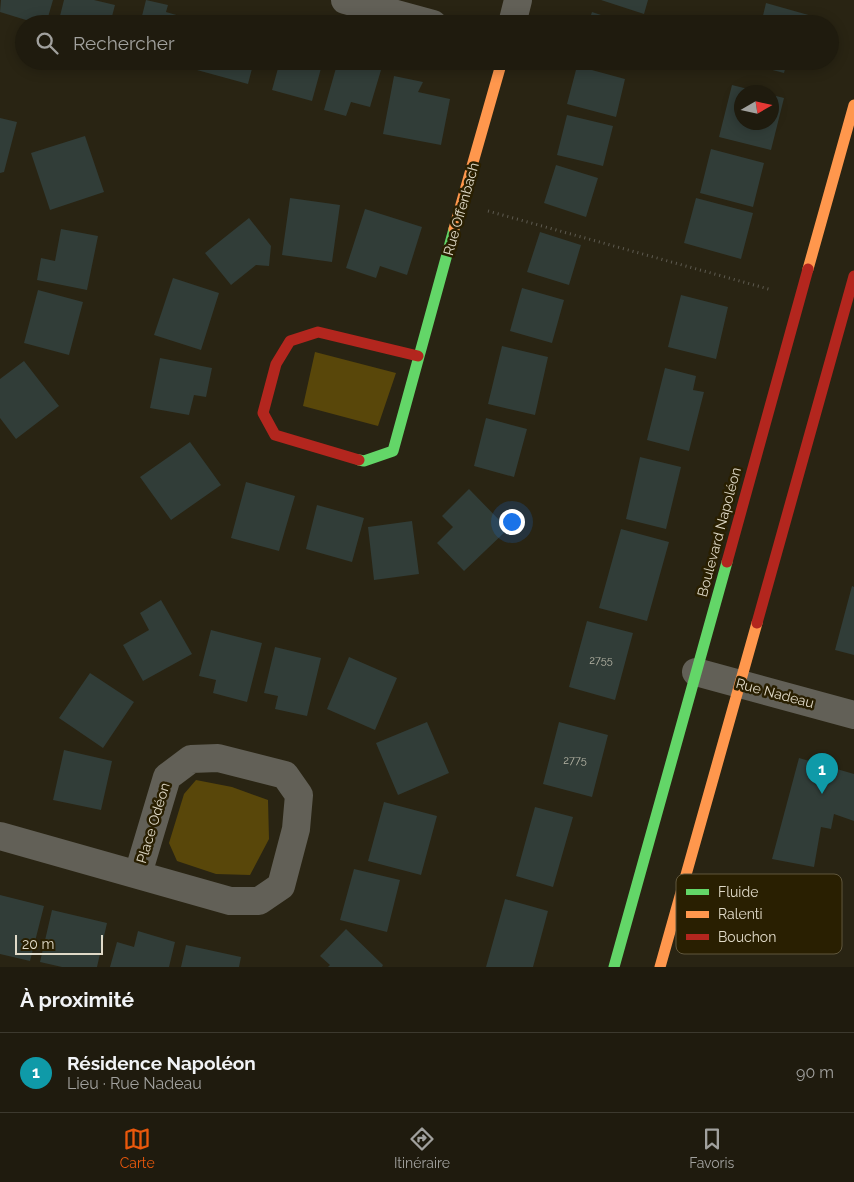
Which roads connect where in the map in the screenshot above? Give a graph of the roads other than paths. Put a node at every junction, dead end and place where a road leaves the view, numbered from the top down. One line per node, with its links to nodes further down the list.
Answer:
1 (345, 0): 3 (street)
2 (518, 0): 4 (street)
3 (400, 15)
4 (514, 15)
5 (500, 70): 8 (street, Rue Offenbach)
6 (854, 105): 9 (street, Boulevard Napoléon)
7 (854, 276): 10 (street)
8 (418, 356): 8 (street, Rue Offenbach)
9 (696, 672): 10 (street, Rue Nadeau); 16 (street, Boulevard Napoléon)
10 (739, 683): 11 (street, Rue Nadeau); 14 (street)
11 (854, 715)
12 (0, 836): 13 (street, Place Odéon)
13 (138, 874): 13 (street, Place Odéon)
14 (686, 874)
15 (676, 909): 17 (street)
16 (614, 967)
17 (660, 967)

